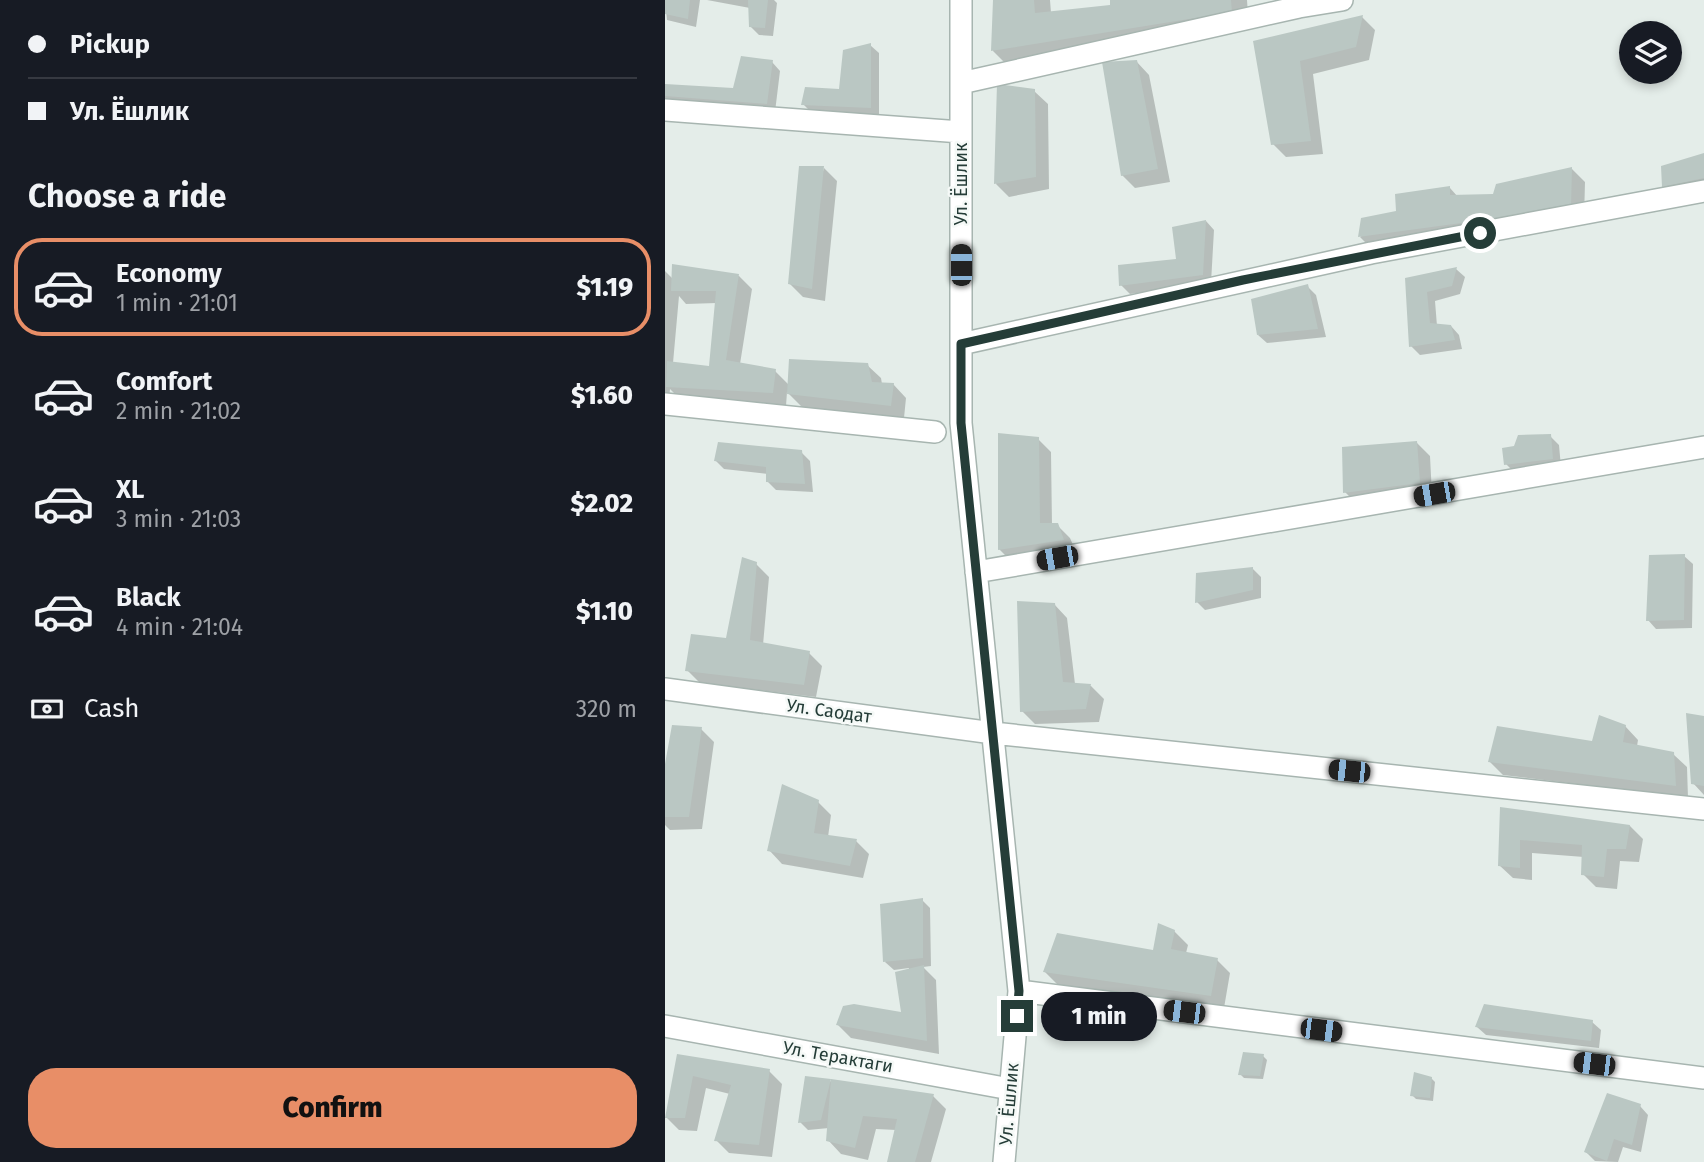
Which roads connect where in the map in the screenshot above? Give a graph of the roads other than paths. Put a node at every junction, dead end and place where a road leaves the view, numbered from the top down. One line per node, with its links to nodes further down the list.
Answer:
1 (961, 0): 3 (street, Ул. Ёшлик)
2 (1342, 0): 3 (street)
3 (961, 83): 5 (street, Ул. Ёшлик)
4 (665, 110): 5 (street)
5 (961, 132): 7 (street, Ул. Ёшлик)
6 (1704, 191): 7 (street)
7 (961, 344): 11 (street, Ул. Ёшлик)
8 (665, 404): 9 (street)
9 (935, 432)
10 (1704, 447): 11 (street)
11 (976, 572): 13 (street, Ул. Ёшлик)
12 (665, 689): 13 (street, Ул. Саодат)
13 (993, 733): 14 (street, Ул. Саодат); 15 (street, Ул. Ёшлик)
14 (1704, 809)
15 (1019, 991): 17 (street); 18 (street, Ул. Ёшлик)
16 (665, 1026): 18 (street, Ул. Терактаги)
17 (1704, 1078)
18 (1010, 1089): 19 (street, Ул. Ёшлик)
19 (1004, 1162)

